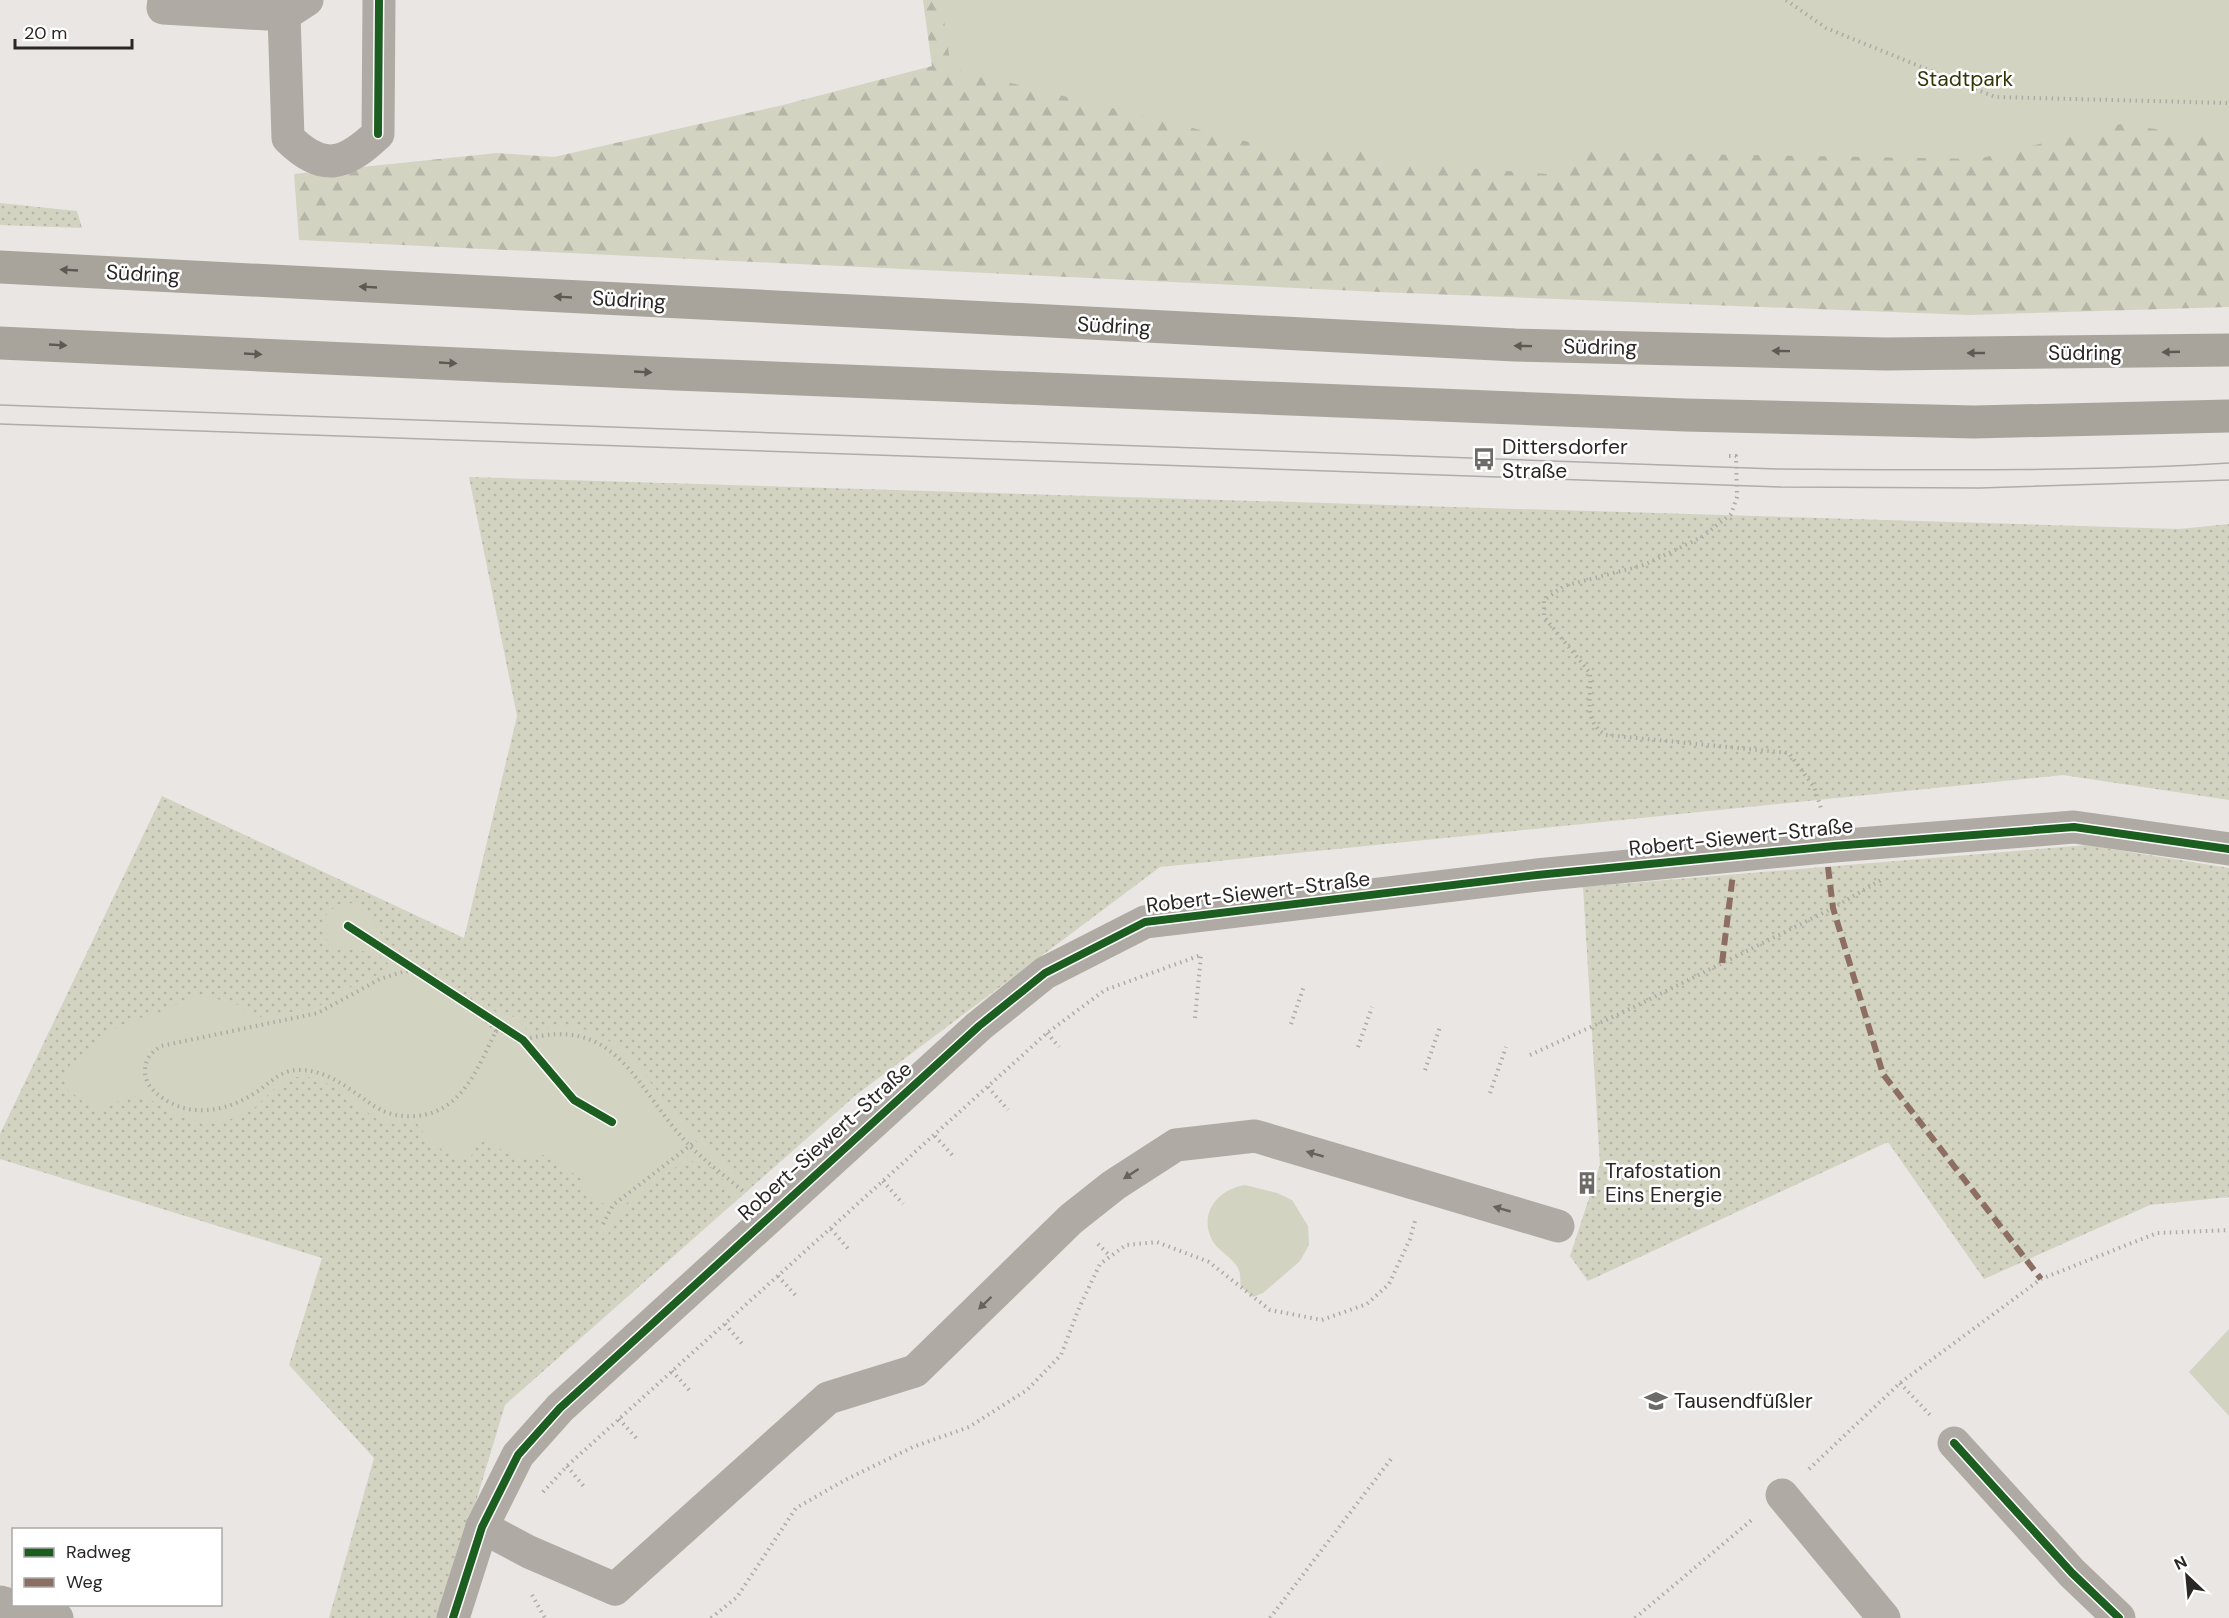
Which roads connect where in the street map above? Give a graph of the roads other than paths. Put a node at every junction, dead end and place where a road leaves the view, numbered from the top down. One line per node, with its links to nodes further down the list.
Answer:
1 (164, 0): 3 (street)
2 (379, 0): 3 (street)
3 (295, 8)
4 (0, 267): 6 (main road, Südring, one-way to 4)
5 (0, 343): 7 (main road, one-way to 7)
6 (2229, 350)
7 (2229, 416)
8 (2229, 849): 12 (street, Robert-Siewert-Straße)
9 (1558, 1226): 12 (street, one-way to 12)
10 (1954, 1443): 17 (street)
11 (1782, 1495): 16 (street)
12 (482, 1527): 15 (street, Robert-Siewert-Straße)
13 (14, 1606): 14 (street)
14 (57, 1618)
15 (453, 1618)
16 (1884, 1618)
17 (2119, 1618)

